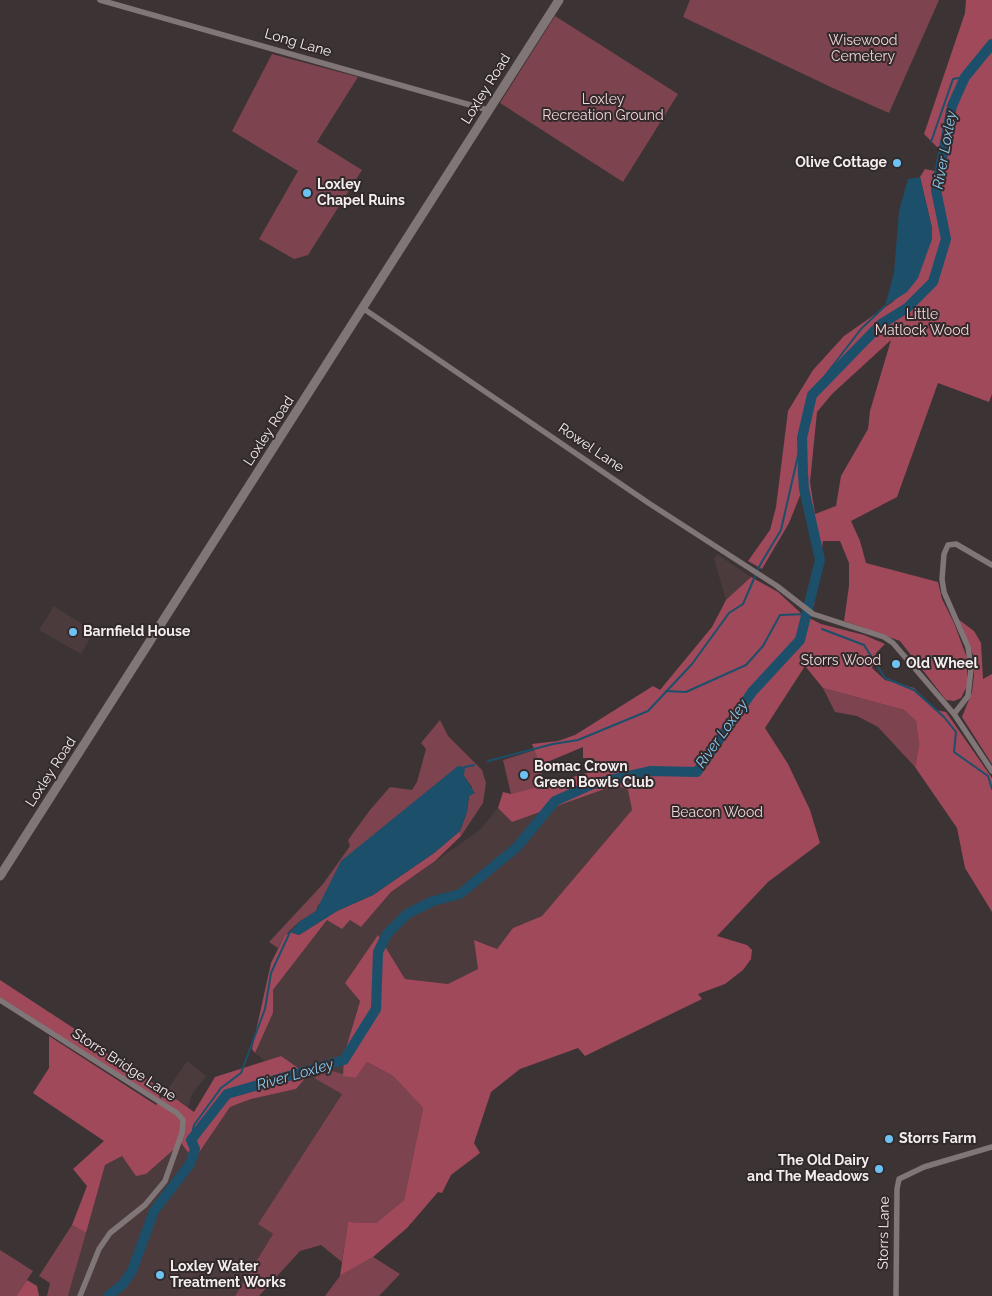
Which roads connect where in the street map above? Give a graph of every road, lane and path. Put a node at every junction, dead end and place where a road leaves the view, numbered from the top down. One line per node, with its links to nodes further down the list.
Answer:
1 (100, 0): 3 (street, Long Lane)
2 (560, 0): 3 (main road, Loxley Road)
3 (488, 110): 4 (main road, Loxley Road)
4 (364, 308): 6 (street, Rowel Lane); 8 (main road, Loxley Road)
5 (992, 565): 6 (street)
6 (954, 714): 7 (street)
7 (992, 770)
8 (0, 876)
9 (0, 1000): 11 (street, Storrs Bridge Lane)
10 (992, 1147): 12 (street, Storrs Lane)
11 (80, 1296)
12 (896, 1296)

